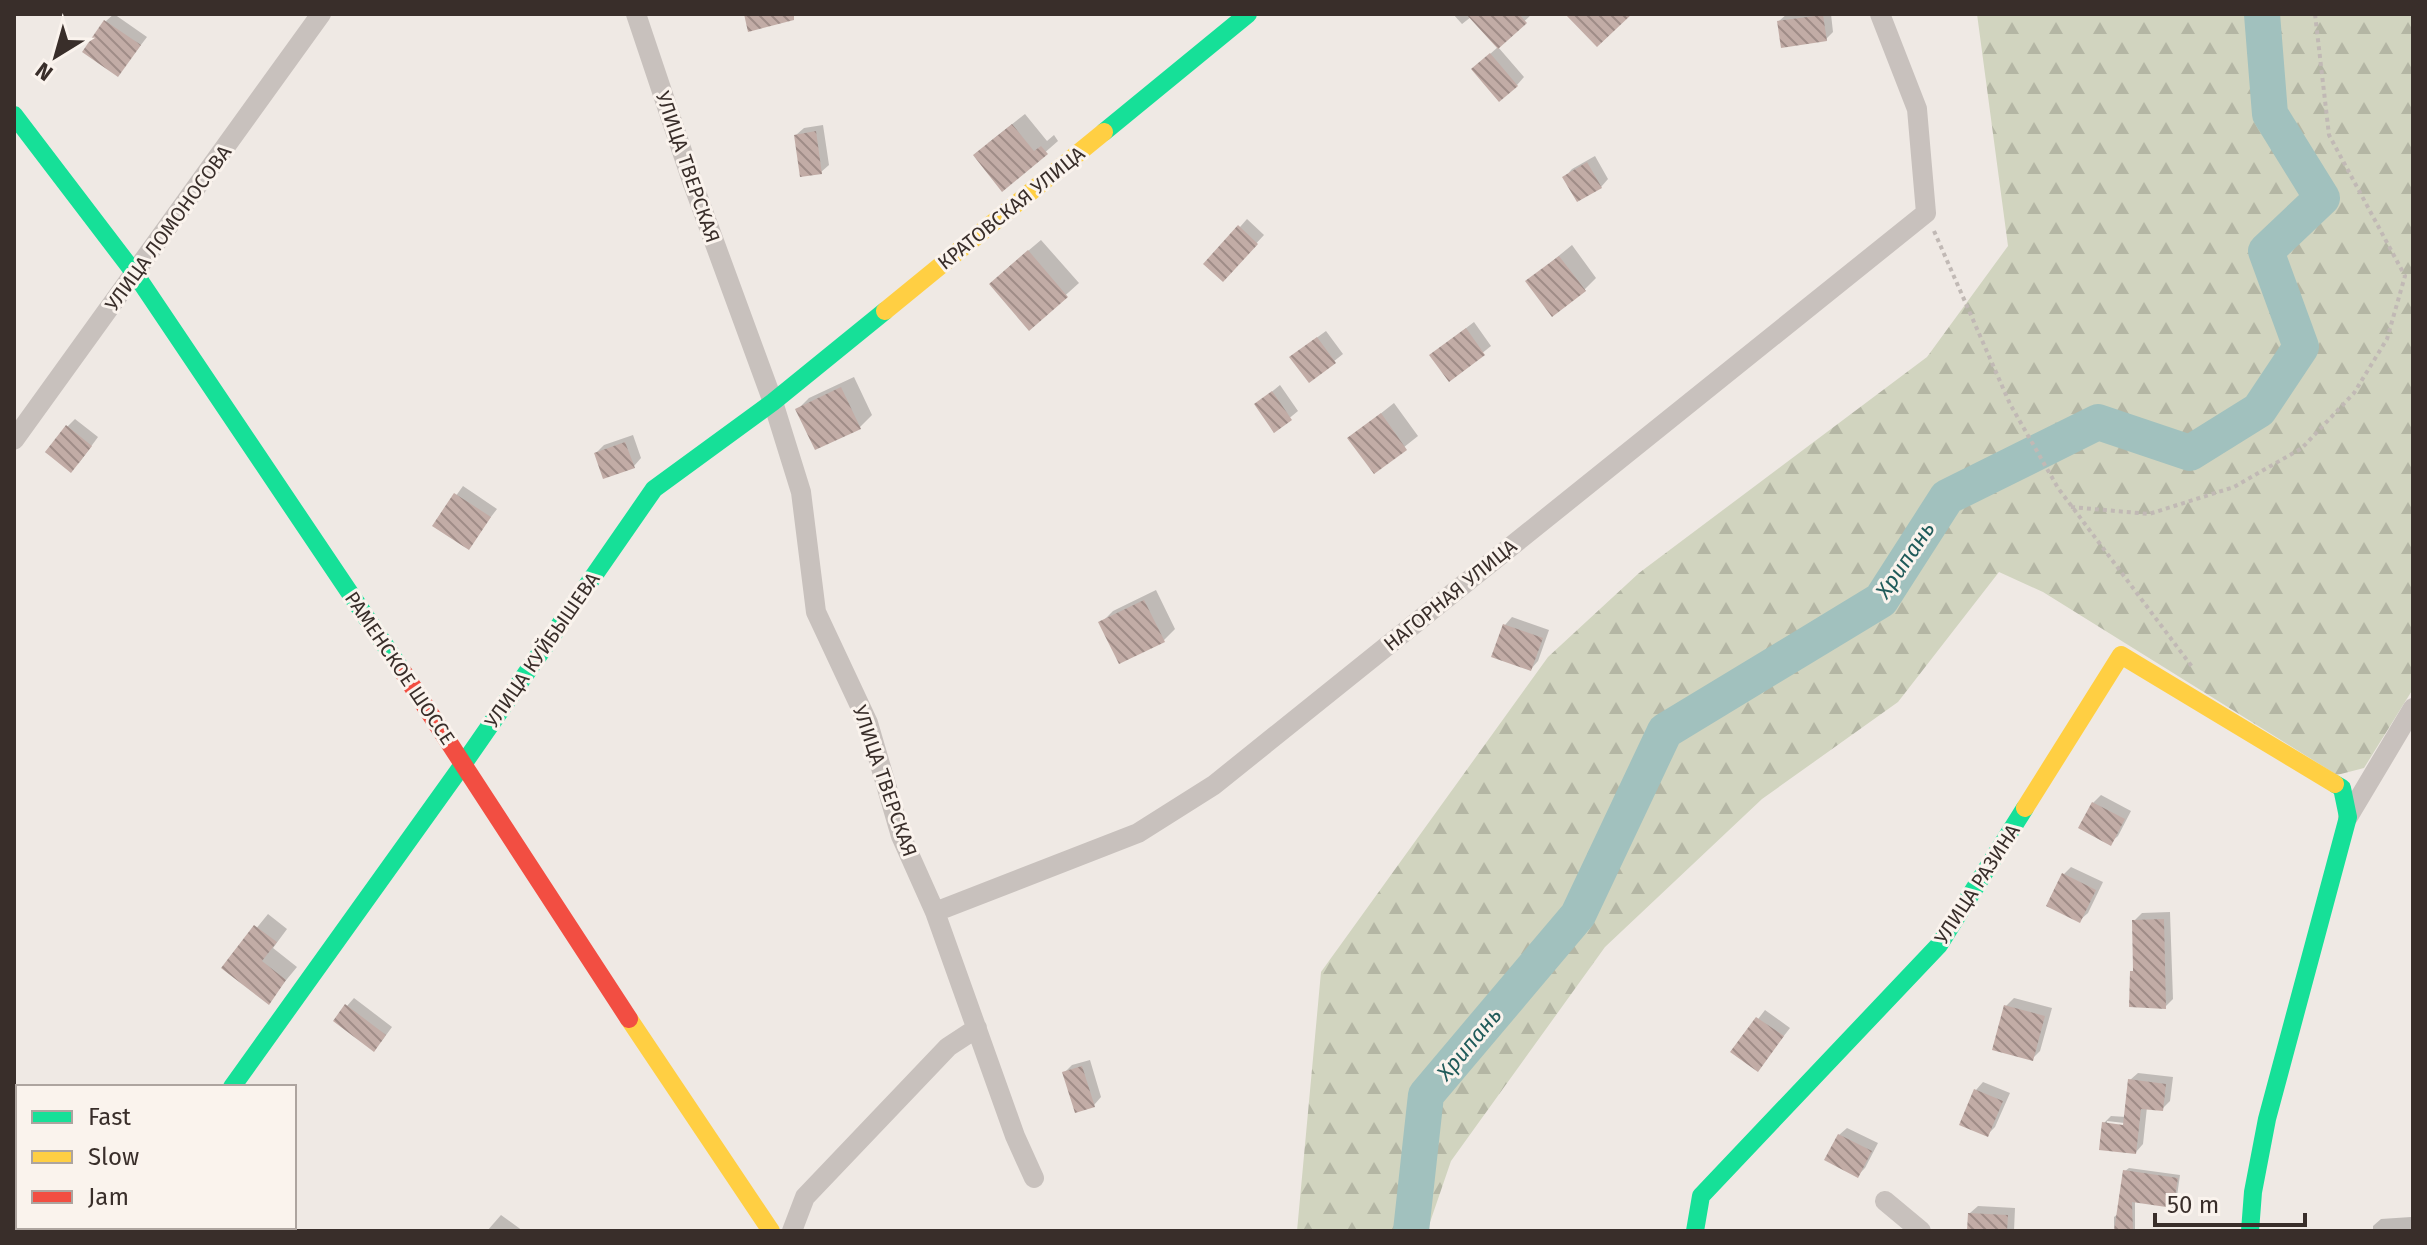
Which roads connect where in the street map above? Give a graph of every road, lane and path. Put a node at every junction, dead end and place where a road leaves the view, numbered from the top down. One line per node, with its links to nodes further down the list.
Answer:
1 (321, 14): 8 (street, УЛИЦА ЛОМОНОСОВА)
2 (636, 14): 9 (street, УЛИЦА ТВЕРСКАЯ)
3 (1248, 14): 9 (street, КРАТОВСКАЯ УЛИЦА)
4 (1880, 14): 7 (street)
5 (2315, 14): 11 (path)
6 (14, 115): 8 (street, РАМЕНСКОЕ ШОССЕ)
7 (1926, 213): 11 (path); 16 (street, НАГОРНАЯ УЛИЦА)
8 (136, 275): 10 (street, УЛИЦА ЛОМОНОСОВА); 14 (street, РАМЕНСКОЕ ШОССЕ)
9 (773, 402): 14 (street, УЛИЦА КУЙБЫШЕВА); 16 (street, УЛИЦА ТВЕРСКАЯ)
10 (14, 440)
11 (2071, 507): 12 (path)
12 (2199, 675)
13 (2413, 708): 15 (street)
14 (464, 763): 18 (street, УЛИЦА КУЙБЫШЕВА); 21 (street, РАМЕНСКОЕ ШОССЕ)
15 (2348, 817): 23 (street, УЛИЦА РАЗИНА); 25 (street)
16 (935, 912): 17 (street, УЛИЦА ТВЕРСКАЯ)
17 (977, 1028): 19 (street, УЛИЦА ТВЕРСКАЯ); 22 (street)
18 (233, 1085)
19 (1034, 1178)
20 (1885, 1201): 24 (street)
21 (771, 1231)
22 (792, 1231)
23 (1695, 1231)
24 (1921, 1231)
25 (2250, 1231)

